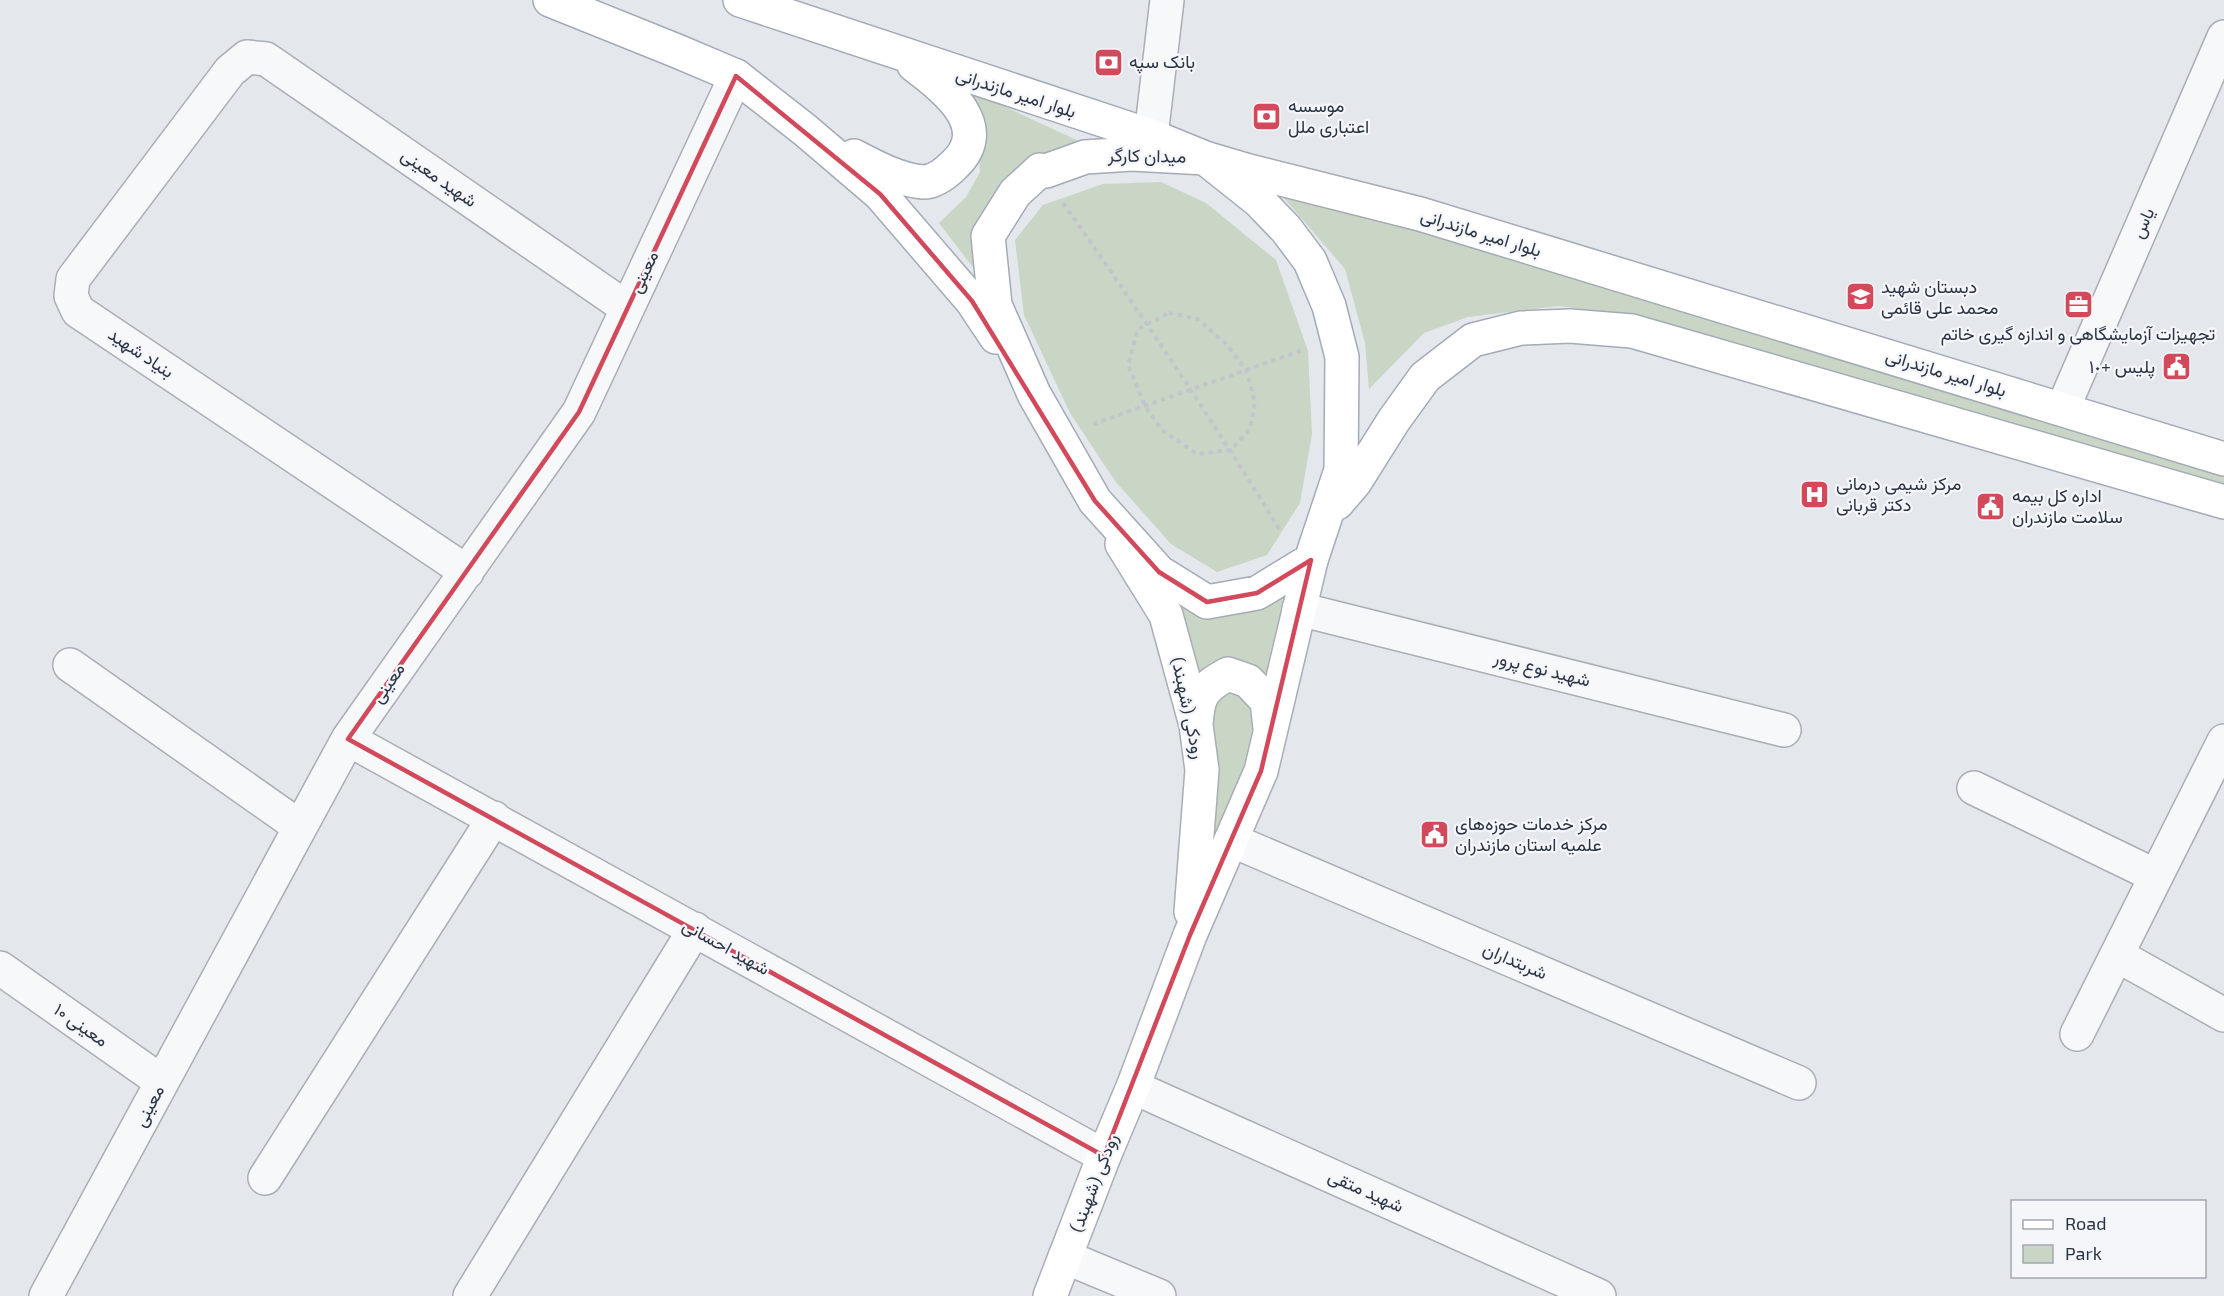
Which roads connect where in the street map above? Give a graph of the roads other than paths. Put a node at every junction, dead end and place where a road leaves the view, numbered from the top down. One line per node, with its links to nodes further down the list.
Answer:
1 (550, 0): 7 (main road)
2 (740, 0): 5 (main road, بلوار امیر مازندرانی)
3 (1167, 0): 9 (street)
4 (2224, 37): 13 (street, یاس)
5 (897, 52): 8 (main road); 9 (main road, بلوار امیر مازندرانی)
6 (247, 57): 11 (street, شهید معینی); 19 (street, بنیاد شهید)
7 (735, 76): 8 (main road); 11 (street, معینی)
8 (805, 130): 12 (main road)
9 (1151, 136): 10 (main road, بلوار امیر مازندرانی)
10 (1205, 158): 12 (main road, میدان کارگر); 13 (main road, بلوار امیر مازندرانی); 17 (main road, میدان کارگر)
11 (627, 308): 19 (street, معینی)
12 (1034, 394): 15 (main road, میدان کارگر)
13 (2063, 408): 14 (main road, بلوار امیر مازندرانی)
14 (2224, 459)
15 (1095, 501): 18 (main road, میدان کارگر); 22 (main road, رودکی (شهبند))
16 (2224, 502): 17 (main road)
17 (1327, 516): 18 (main road, میدان کارگر)
18 (1306, 563): 20 (main road, رودکی (شهبند))
19 (466, 572): 25 (street, معینی)
20 (1299, 609): 23 (main road, رودکی (شهبند)); 24 (street, شهید نوع پرور)
21 (70, 665): 29 (street)
22 (1196, 724): 23 (main road); 33 (main road, رودکی (شهبند))
23 (1271, 730): 30 (main road, رودکی (شهبند))
24 (1784, 730)
25 (348, 739): 28 (street, شهید احسانی); 29 (street, معینی)
26 (2224, 741): 31 (street)
27 (1974, 789): 31 (street)
28 (494, 818): 32 (street, شهید احسانی); 42 (street)
29 (300, 827): 38 (street, معینی)
30 (1231, 840): 33 (main road, رودکی (شهبند)); 39 (street, شربتداران)
31 (2156, 876): 34 (street)
32 (695, 929): 41 (street, شهید احسانی); 45 (street)
33 (1190, 935): 40 (main road, رودکی (شهبند))
34 (2116, 955): 36 (street); 37 (street)
35 (0, 969): 38 (street, معینی ۱۰)
36 (2224, 1015)
37 (2077, 1034)
38 (162, 1082): 44 (street, معینی)
39 (1799, 1083)
40 (1133, 1087): 41 (main road, رودکی (شهبند)); 48 (street, شهید متقی)
41 (1104, 1156): 43 (main road, رودکی (شهبند))
42 (265, 1178)
43 (1065, 1257): 46 (main road, رودکی (شهبند)); 47 (street)
44 (46, 1296)
45 (470, 1296)
46 (1050, 1296)
47 (1159, 1296)
48 (1599, 1296)

